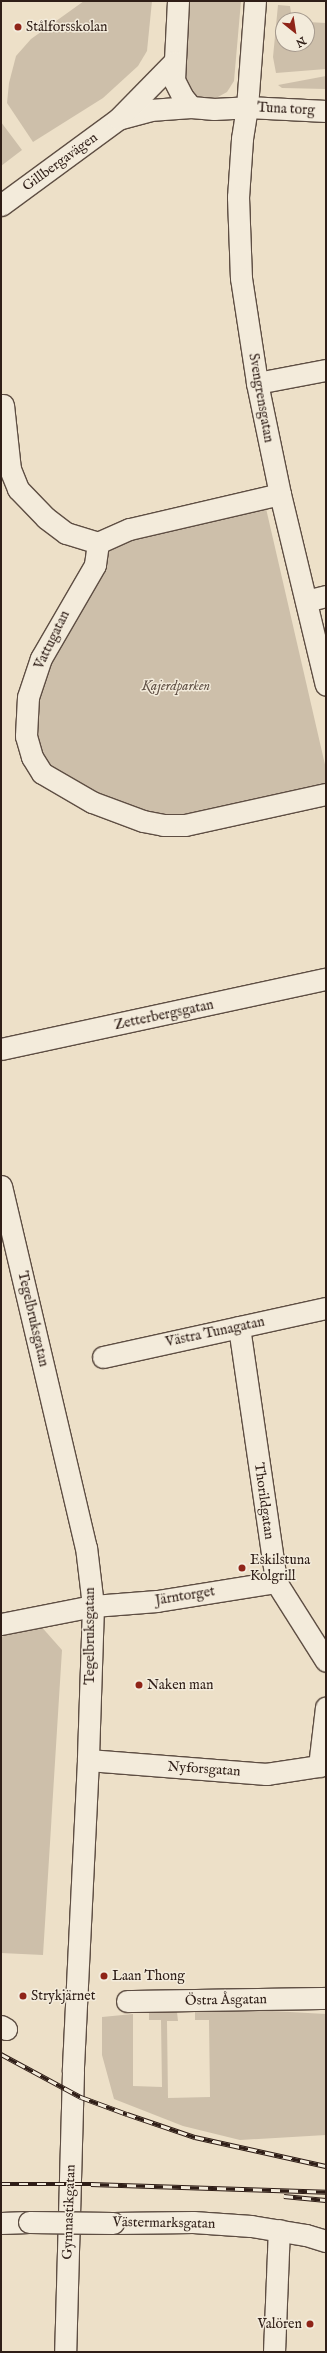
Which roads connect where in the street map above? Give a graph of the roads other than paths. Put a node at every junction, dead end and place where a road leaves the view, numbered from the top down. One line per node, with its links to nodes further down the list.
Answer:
1 (178, 1): 3 (street)
2 (255, 1): 5 (street, Svengrensgatan)
3 (174, 62): 4 (street); 7 (street, Gillbergavägen)
4 (191, 107): 5 (street, Tuna torg); 7 (street, Gillbergavägen)
5 (247, 107): 6 (street, Tuna torg); 10 (street, Svengrensgatan)
6 (326, 111)
7 (118, 119): 8 (street, Gillbergavägen)
8 (1, 206)
9 (326, 370): 10 (street)
10 (258, 383): 12 (street, Svengrensgatan)
11 (3, 405): 13 (street)
12 (280, 494): 13 (street); 15 (street, Svengrensgatan)
13 (98, 543): 17 (street, Vattugatan)
14 (326, 596): 15 (street)
15 (306, 601): 16 (street, Svengrensgatan)
16 (326, 685)
17 (326, 794)
18 (326, 979): 19 (street, Zetterbergsgatan)
19 (1, 1049)
20 (1, 1186): 25 (street, Tegelbruksgatan)
21 (326, 1308): 22 (street, Västra Tunagatan)
22 (239, 1327): 23 (street, Västra Tunagatan); 24 (street, Thorildgatan)
23 (104, 1357)
24 (276, 1582): 25 (street, Järntorget); 27 (street, Thorildgatan)
25 (92, 1606): 26 (street, Järntorget); 29 (street, Tegelbruksgatan)
26 (1, 1624)
27 (326, 1661)
28 (326, 1707): 30 (street)
29 (88, 1760): 30 (street, Nyforsgatan); 33 (street, Tegelbruksgatan)
30 (322, 1769)
31 (326, 1998): 32 (street, Östra Åsgatan)
32 (127, 2001)
33 (73, 2072): 37 (street, Gymnastikgatan)
34 (1, 2223): 35 (street, Västermarksgatan, bridge)
35 (279, 2230): 36 (street, Västermarksgatan); 38 (street)
36 (326, 2241)
37 (65, 2352)
38 (274, 2352)

